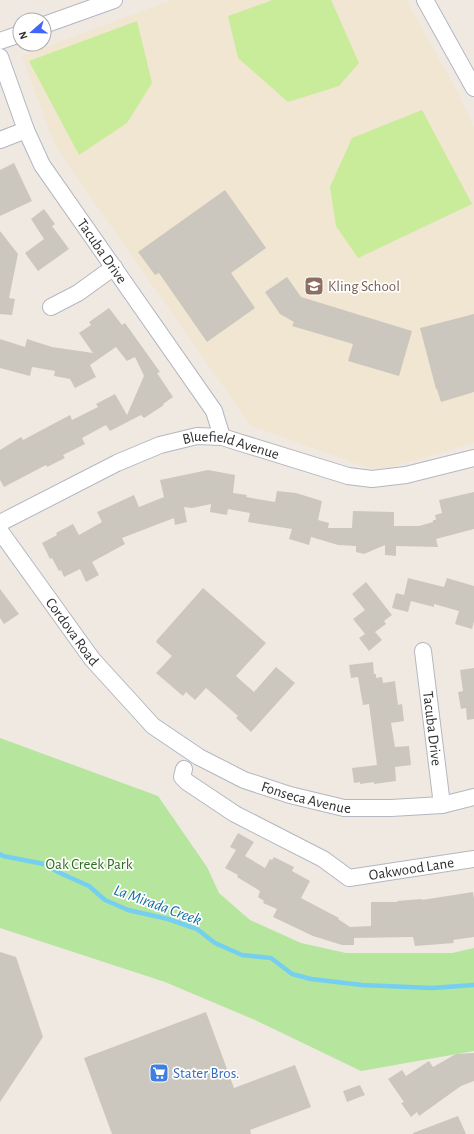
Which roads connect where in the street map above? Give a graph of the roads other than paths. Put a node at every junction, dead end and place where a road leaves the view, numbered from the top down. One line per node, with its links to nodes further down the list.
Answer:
1 (114, 0): 3 (street)
2 (425, 0): 7 (street)
3 (52, 22)
4 (12, 37): 5 (street)
5 (0, 41)
6 (0, 57): 8 (street, Tacuba Drive)
7 (474, 88)
8 (26, 130): 9 (street); 10 (street, Tacuba Drive)
9 (0, 140)
10 (114, 267): 11 (street); 12 (street, Tacuba Drive)
11 (51, 307)
12 (222, 437): 13 (street, Bluefield Avenue); 14 (street, Bluefield Avenue)
13 (474, 458)
14 (0, 523)
15 (0, 531): 17 (street, Cordova Road)
16 (423, 651): 20 (street, Tacuba Drive)
17 (154, 726): 20 (street, Fonseca Avenue)
18 (184, 769): 21 (street, Oakwood Lane)
19 (474, 798): 20 (street, Fonseca Avenue)
20 (442, 805)
21 (474, 859)

